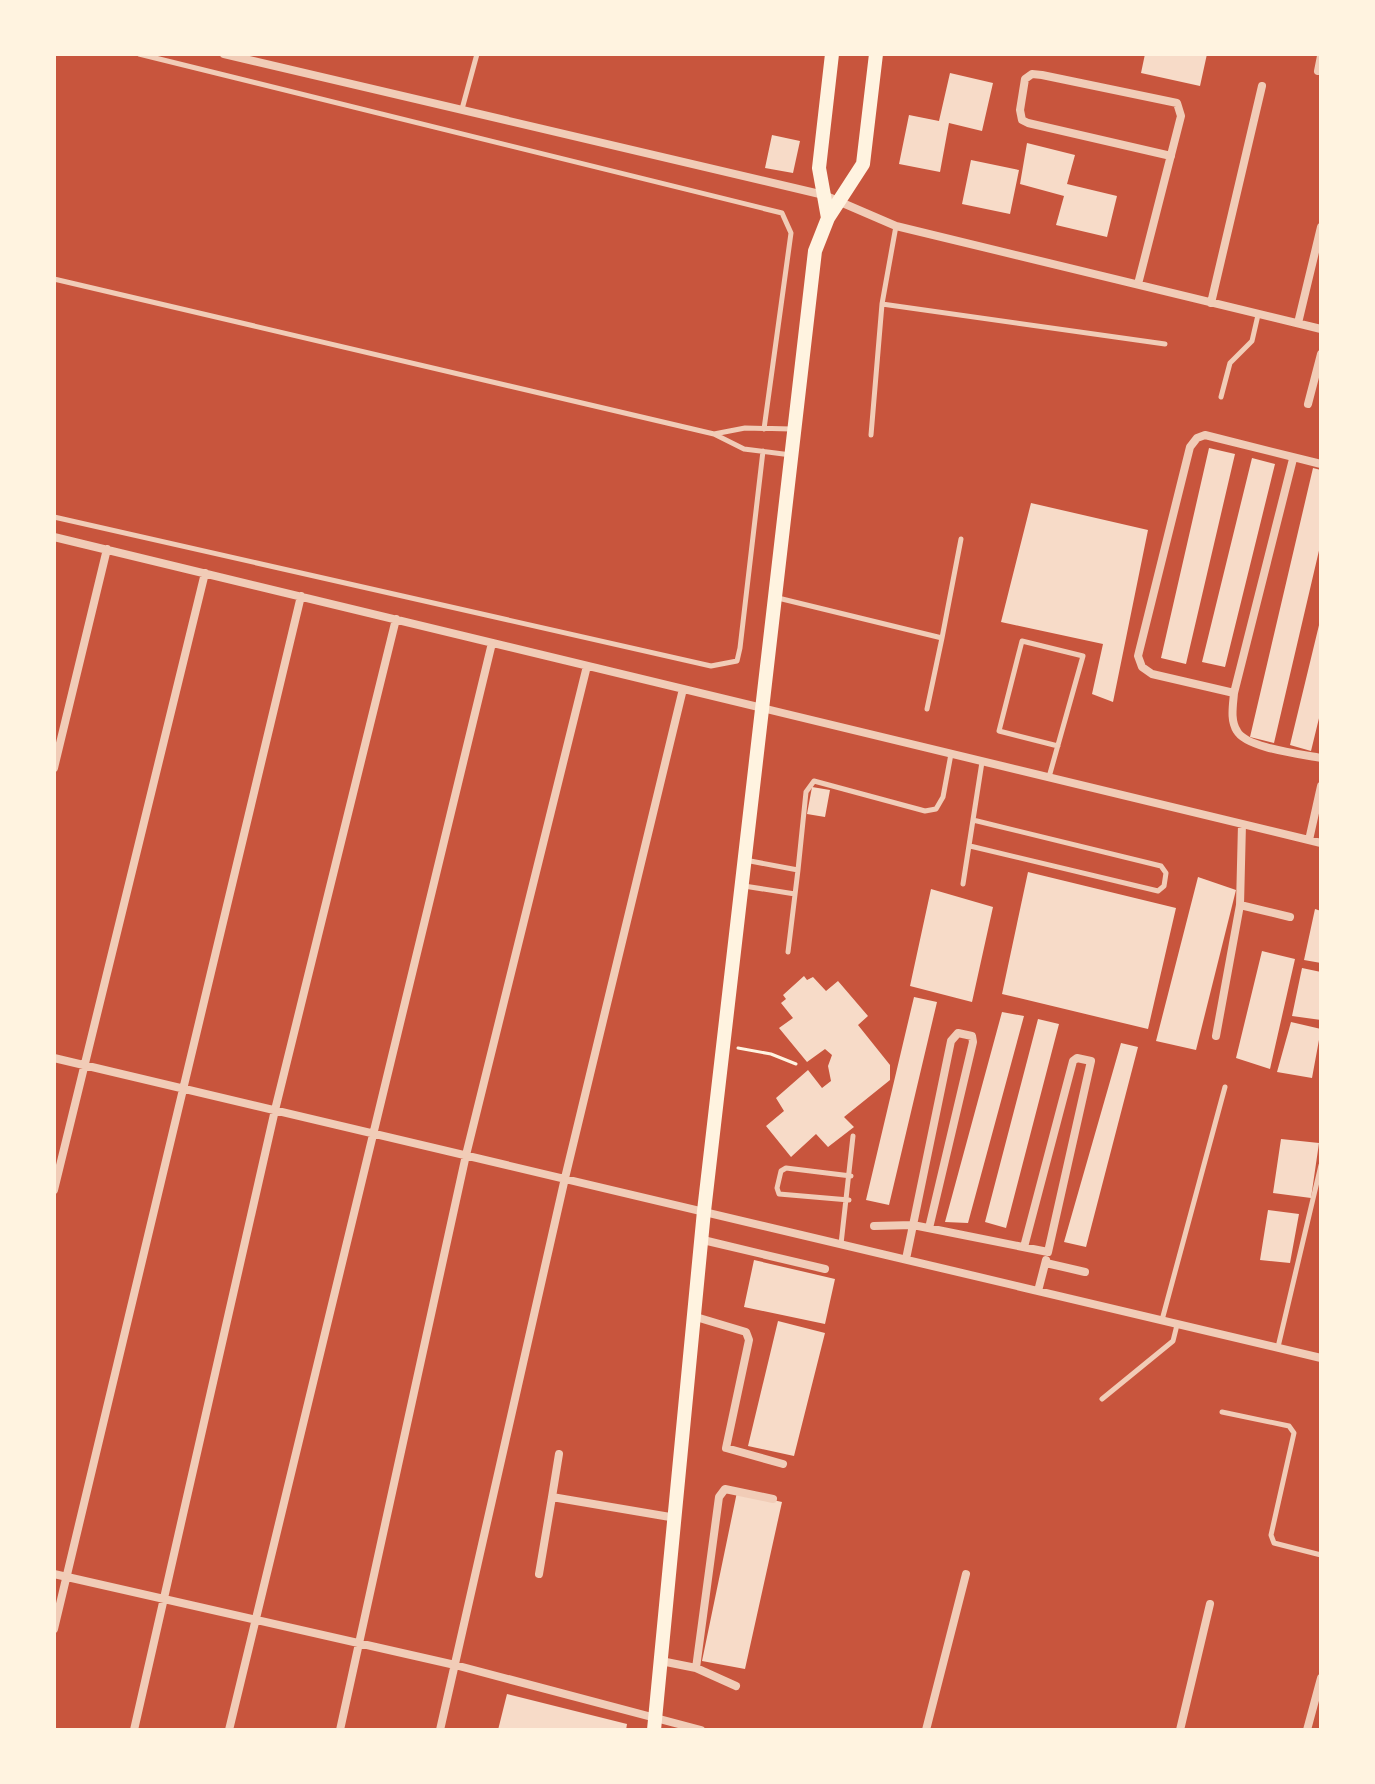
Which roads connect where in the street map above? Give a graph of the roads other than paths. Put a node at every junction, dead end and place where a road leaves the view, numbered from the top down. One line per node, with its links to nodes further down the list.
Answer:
1 (139, 54): 28 (lane)
2 (224, 54): 6 (street)
3 (477, 54): 10 (lane)
4 (832, 54): 12 (main road)
5 (876, 54): 13 (main road)
6 (239, 56): 10 (street)
7 (1321, 56): 8 (street)
8 (1318, 71)
9 (1262, 86): 19 (street)
10 (462, 110): 12 (street)
11 (1171, 156): 11 (street); 18 (street)
12 (824, 195): 13 (street); 14 (main road)
13 (839, 201): 14 (main road); 15 (street)
14 (828, 218): 29 (main road)
15 (896, 226): 18 (street); 20 (lane)
16 (1321, 227): 22 (street)
17 (54, 279): 30 (lane)
18 (1138, 284): 19 (street)
19 (1211, 303): 21 (street)
20 (882, 304): 24 (lane); 31 (lane)
21 (1258, 315): 22 (street); 26 (lane)
22 (1298, 323): 23 (street)
23 (1321, 329)
24 (1165, 344)
25 (1321, 354): 27 (street)
26 (1221, 397)
27 (1308, 404)
28 (764, 429): 29 (lane); 30 (lane)
29 (796, 430): 33 (main road)
30 (714, 434): 32 (lane)
31 (871, 435)
32 (763, 451): 33 (lane); 36 (lane)
33 (793, 456): 42 (main road)
34 (1293, 459): 35 (street); 48 (street); 48 (street)
35 (1321, 464)
36 (54, 517)
37 (54, 537): 39 (street)
38 (961, 539): 44 (lane)
39 (107, 549): 40 (street); 55 (street)
40 (205, 573): 41 (street); 73 (street)
41 (301, 596): 43 (street); 75 (street)
42 (777, 597): 44 (lane); 49 (main road)
43 (396, 619): 45 (street); 76 (street)
44 (942, 638): 50 (lane)
45 (492, 643): 46 (street); 77 (street)
46 (587, 666): 47 (street); 79 (street)
47 (683, 689): 49 (street); 82 (street)
48 (1234, 693): 53 (street)
49 (762, 708): 52 (street); 63 (main road)
50 (927, 709)
51 (1058, 746): 51 (lane); 56 (lane)
52 (951, 753): 54 (street); 64 (lane)
53 (1321, 758)
54 (982, 761): 56 (street); 58 (lane)
55 (54, 768)
56 (1049, 777): 59 (street)
57 (1321, 786): 60 (street)
58 (973, 820): 62 (lane); 62 (lane)
59 (1242, 824): 60 (street); 68 (street)
60 (1309, 840): 61 (street)
61 (1321, 843)
62 (970, 846): 65 (lane)
63 (744, 859): 64 (lane); 66 (main road)
64 (798, 870): 67 (lane)
65 (963, 884)
66 (741, 886): 67 (lane); 85 (main road)
67 (795, 894): 70 (lane)
68 (1240, 905): 69 (street); 71 (street)
69 (1290, 917)
70 (788, 952)
71 (1216, 1036)
72 (54, 1058): 73 (street)
73 (83, 1064): 75 (street); 83 (street)
74 (1225, 1087): 99 (lane)
75 (182, 1088): 76 (street); 114 (street)
76 (275, 1110): 77 (street); 115 (street)
77 (374, 1133): 79 (street); 117 (street)
78 (853, 1136): 81 (lane)
79 (466, 1155): 82 (street); 119 (street)
80 (1321, 1165): 101 (lane)
81 (851, 1176): 84 (lane); 84 (lane)
82 (565, 1178): 85 (street); 121 (street)
83 (54, 1190)
84 (849, 1200): 90 (lane)
85 (704, 1211): 89 (main road); 90 (street)
86 (913, 1225): 87 (street); 88 (street); 88 (street); 93 (street)
87 (874, 1226)
88 (929, 1228): 91 (street)
89 (703, 1240): 95 (street); 98 (main road)
90 (841, 1244): 93 (street)
91 (1024, 1247): 92 (street); 92 (street)
92 (1048, 1252): 94 (street)
93 (906, 1259): 97 (street)
94 (1046, 1263): 96 (street); 97 (street)
95 (825, 1269)
96 (1085, 1272)
97 (1038, 1291): 99 (street)
98 (696, 1317): 106 (street); 109 (main road)
99 (1162, 1320): 100 (street)
100 (1177, 1324): 101 (street); 103 (lane)
101 (1278, 1347): 102 (street)
102 (1321, 1358)
103 (1102, 1399)
104 (1222, 1412): 110 (lane)
105 (559, 1454): 107 (street)
106 (783, 1464)
107 (552, 1497): 109 (street); 112 (street)
108 (773, 1499): 122 (street)
109 (676, 1518): 120 (main road)
110 (1321, 1555)
111 (54, 1574): 114 (street)
112 (539, 1574)
113 (966, 1574): 131 (street)
114 (66, 1577): 115 (street); 118 (street)
115 (165, 1599): 117 (street); 126 (street)
116 (1210, 1604): 132 (street)
117 (254, 1620): 119 (street); 127 (street)
118 (54, 1629)
119 (360, 1643): 121 (street); 128 (street)
120 (661, 1661): 122 (street); 125 (main road)
121 (455, 1665): 125 (street); 129 (street)
122 (696, 1668): 124 (street)
123 (1321, 1678): 133 (street)
124 (736, 1686)
125 (654, 1724): 130 (street)
126 (134, 1730)
127 (229, 1730)
128 (340, 1730)
129 (440, 1730)
130 (701, 1730)
131 (926, 1730)
132 (1180, 1730)
133 (1307, 1730)

